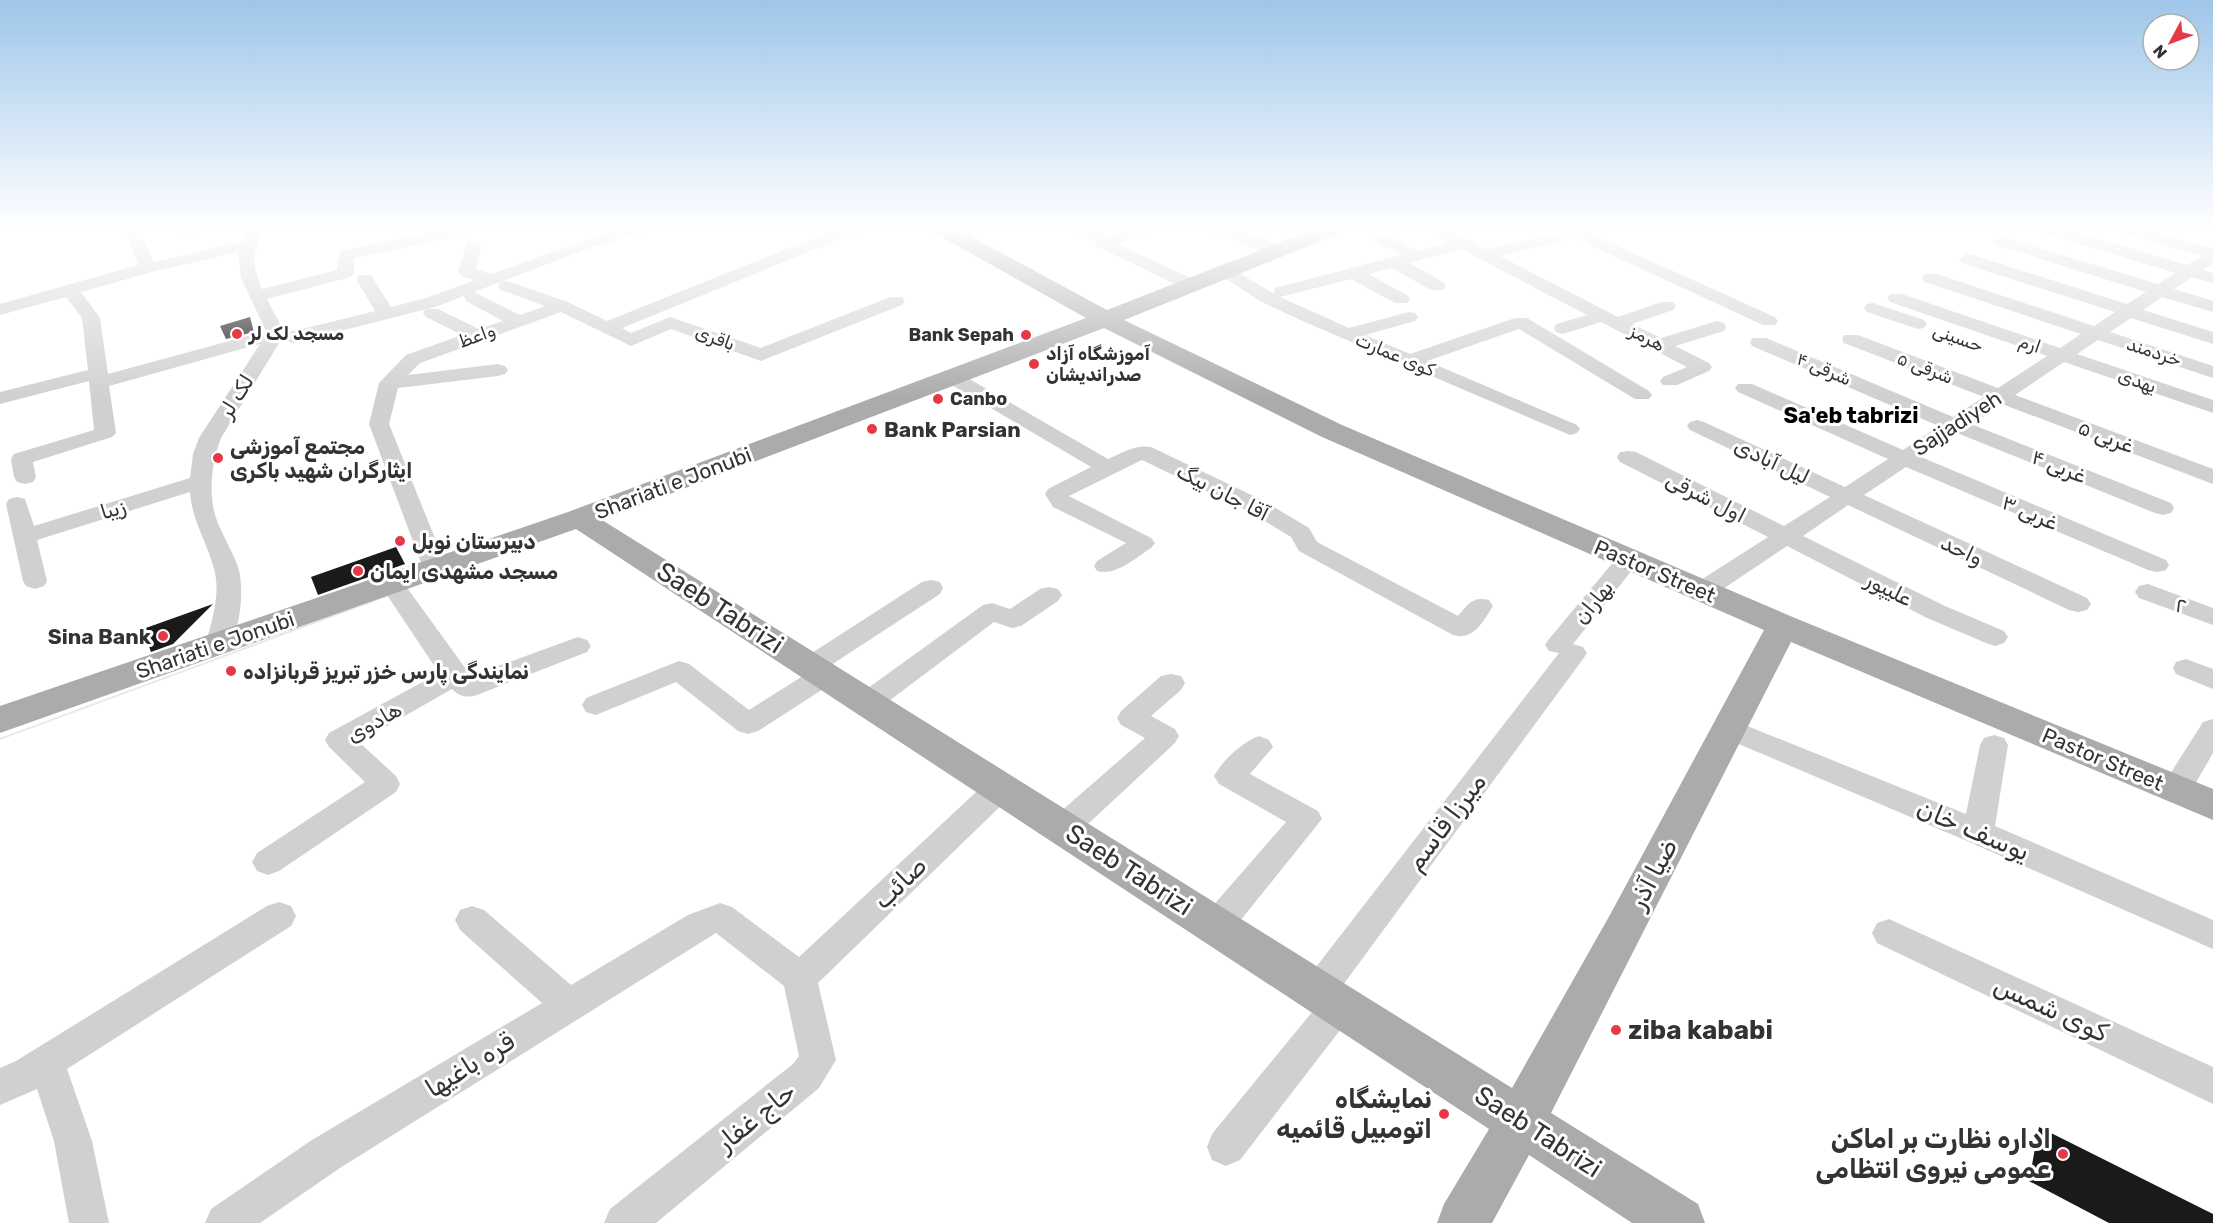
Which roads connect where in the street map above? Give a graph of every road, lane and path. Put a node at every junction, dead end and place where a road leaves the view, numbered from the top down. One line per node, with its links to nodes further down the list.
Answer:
1 (94, 284): 21 (street)
2 (252, 284): 24 (street)
3 (303, 284): 24 (street)
4 (368, 284): 36 (street)
5 (496, 284): 36 (street)
6 (503, 284): 29 (street)
7 (716, 284): 43 (street)
8 (1041, 284): 38 (main road, Pastor Street)
9 (1245, 284): 47 (street, کوی عمارت)
10 (1311, 284): 23 (street)
11 (1375, 284): 26 (street)
12 (1434, 284): 20 (street)
13 (1540, 284): 39 (street, هرمز)
14 (1688, 284): 41 (street)
15 (1949, 284): 45 (street, خردمند)
16 (2045, 284): 34 (street)
17 (2137, 284): 22 (street)
18 (2170, 284): 22 (street, Sajjadiyeh)
19 (1191, 285): 38 (main road, Shariati e Jonubi)
20 (1437, 286)
21 (71, 291): 33 (street); 59 (street)
22 (2159, 291): 32 (street); 34 (street, Sajjadiyeh)
23 (1281, 292)
24 (257, 296): 46 (street)
25 (472, 297): 40 (street)
26 (1401, 298)
27 (1896, 298): 53 (street, ارم)
28 (896, 301): 43 (street, باقری)
29 (562, 306): 40 (street, واعظ); 43 (street)
30 (1667, 306): 39 (street)
31 (1873, 308): 55 (street, حسینی)
32 (2213, 308)
33 (0, 310)
34 (2129, 311): 45 (street, Sajjadiyeh); 49 (street)
35 (432, 313): 48 (street)
36 (386, 314): 46 (street)
37 (1409, 317): 47 (street)
38 (1105, 319): 58 (main road, Shariati e Jonubi); 82 (main road, Pastor Street)
39 (1610, 320): 44 (street); 52 (street, هرمز)
40 (518, 321): 48 (street, واعظ)
41 (1769, 321)
42 (1718, 327): 52 (street)
43 (607, 328)
44 (1563, 328)
45 (2096, 333): 53 (street, Sajjadiyeh); 57 (street, خردمند)
46 (276, 334): 59 (street); 75 (street, لک لر)
47 (1347, 334): 54 (street, کوی عمارت)
48 (478, 336): 61 (street, واعظ)
49 (2213, 338)
50 (1851, 339): 64 (street, ۵ شرقی)
51 (1759, 342): 67 (street, ۴ شرقی)
52 (1658, 345): 60 (street, هرمز)
53 (2061, 355): 55 (street, Sajjadiyeh); 66 (street, یهدی)
54 (1410, 360): 63 (street); 69 (street, کوی عمارت)
55 (2044, 367): 64 (street, Sajjadiyeh)
56 (498, 370): 61 (street, واعظ)
57 (2213, 372)
58 (952, 377): 72 (street); 79 (main road, Shariati e Jonubi)
59 (98, 378): 65 (street); 73 (street)
60 (1670, 381)
61 (389, 383): 85 (street)
62 (1745, 388): 71 (street, ۳ غربی)
63 (1642, 395)
64 (1999, 396): 67 (street, Sajjadiyeh); 74 (street, ۵ غربی)
65 (0, 398)
66 (2213, 407)
67 (1955, 425): 71 (street, Sajjadiyeh); 78 (street, ۴ غربی)
68 (1697, 426): 76 (street, لیل آبادی)
69 (1570, 429)
70 (1628, 457): 81 (street, اول شرقی)
71 (1904, 459): 76 (street, Sajjadiyeh); 83 (street, ۳ غربی)
72 (1107, 467): 84 (street); 93 (street, آقا جان بیگ)
73 (25, 477)
74 (2213, 477)
75 (200, 482): 80 (street, زیبا); 97 (street, لک لر)
76 (1847, 496): 81 (street, Sajjadiyeh); 92 (street, واحد)
77 (17, 504): 80 (street)
78 (2163, 508)
79 (579, 518): 85 (main road, Shariati e Jonubi); 101 (main road, Saeb Tabrizi)
80 (25, 536): 86 (street)
81 (1785, 537): 89 (street, Sajjadiyeh); 96 (street, علیپور)
82 (1629, 559): 89 (main road, Pastor Street); 99 (street, بهاران)
83 (2157, 565)
84 (1106, 567)
85 (435, 568): 87 (main road, Shariati e Jonubi)
86 (35, 580)
87 (391, 583): 97 (main road, Shariati e Jonubi); 102 (street)
88 (931, 588): 101 (street)
89 (1702, 591): 95 (main road, Pastor Street)
90 (2148, 592): 94 (street, ۲)
91 (1049, 595): 105 (street)
92 (2078, 604)
93 (1480, 606)
94 (2213, 617)
95 (1783, 626): 108 (main road, ضیا آذر); 113 (main road, Pastor Street)
96 (1995, 637)
97 (219, 643): 107 (main road, Shariati e Jonubi)
98 (578, 646): 102 (street)
99 (1566, 649): 124 (street, میرزا قاسم)
100 (2186, 668): 103 (street)
101 (817, 671): 105 (main road, Saeb Tabrizi); 106 (street)
102 (455, 676): 117 (street, هادوی)
103 (2213, 680)
104 (1171, 683): 115 (street)
105 (867, 703): 112 (main road, Saeb Tabrizi)
106 (596, 705)
107 (0, 720)
108 (1730, 729): 116 (street, یوسف خان); 128 (main road, ضیا آذر)
109 (2213, 729): 113 (street)
110 (1994, 745): 116 (street)
111 (1259, 747): 120 (street)
112 (1000, 788): 115 (main road, Saeb Tabrizi); 123 (street, صائب)
113 (2176, 790): 114 (main road, Pastor Street)
114 (2213, 805)
115 (1063, 828): 120 (main road, Saeb Tabrizi)
116 (1978, 832): 122 (street, یوسف خان)
117 (268, 861)
118 (279, 916): 126 (street)
119 (472, 920): 125 (street)
120 (1216, 926): 124 (main road, Saeb Tabrizi)
121 (1889, 933): 127 (street, کوی شمس)
122 (2213, 935)
123 (800, 978): 125 (street, قره باغیها); 132 (street, حاج غفار)
124 (1328, 998): 128 (main road, Saeb Tabrizi); 129 (street, میرزا قاسم)
125 (568, 1004): 131 (street, قره باغیها)
126 (15, 1080): 130 (street)
127 (2213, 1086)
128 (1522, 1122): 133 (main road, ضیا آذر); 134 (main road, Saeb Tabrizi)
129 (1226, 1147)
130 (89, 1223)
131 (225, 1223)
132 (624, 1223)
133 (1463, 1223)
134 (1679, 1223)

